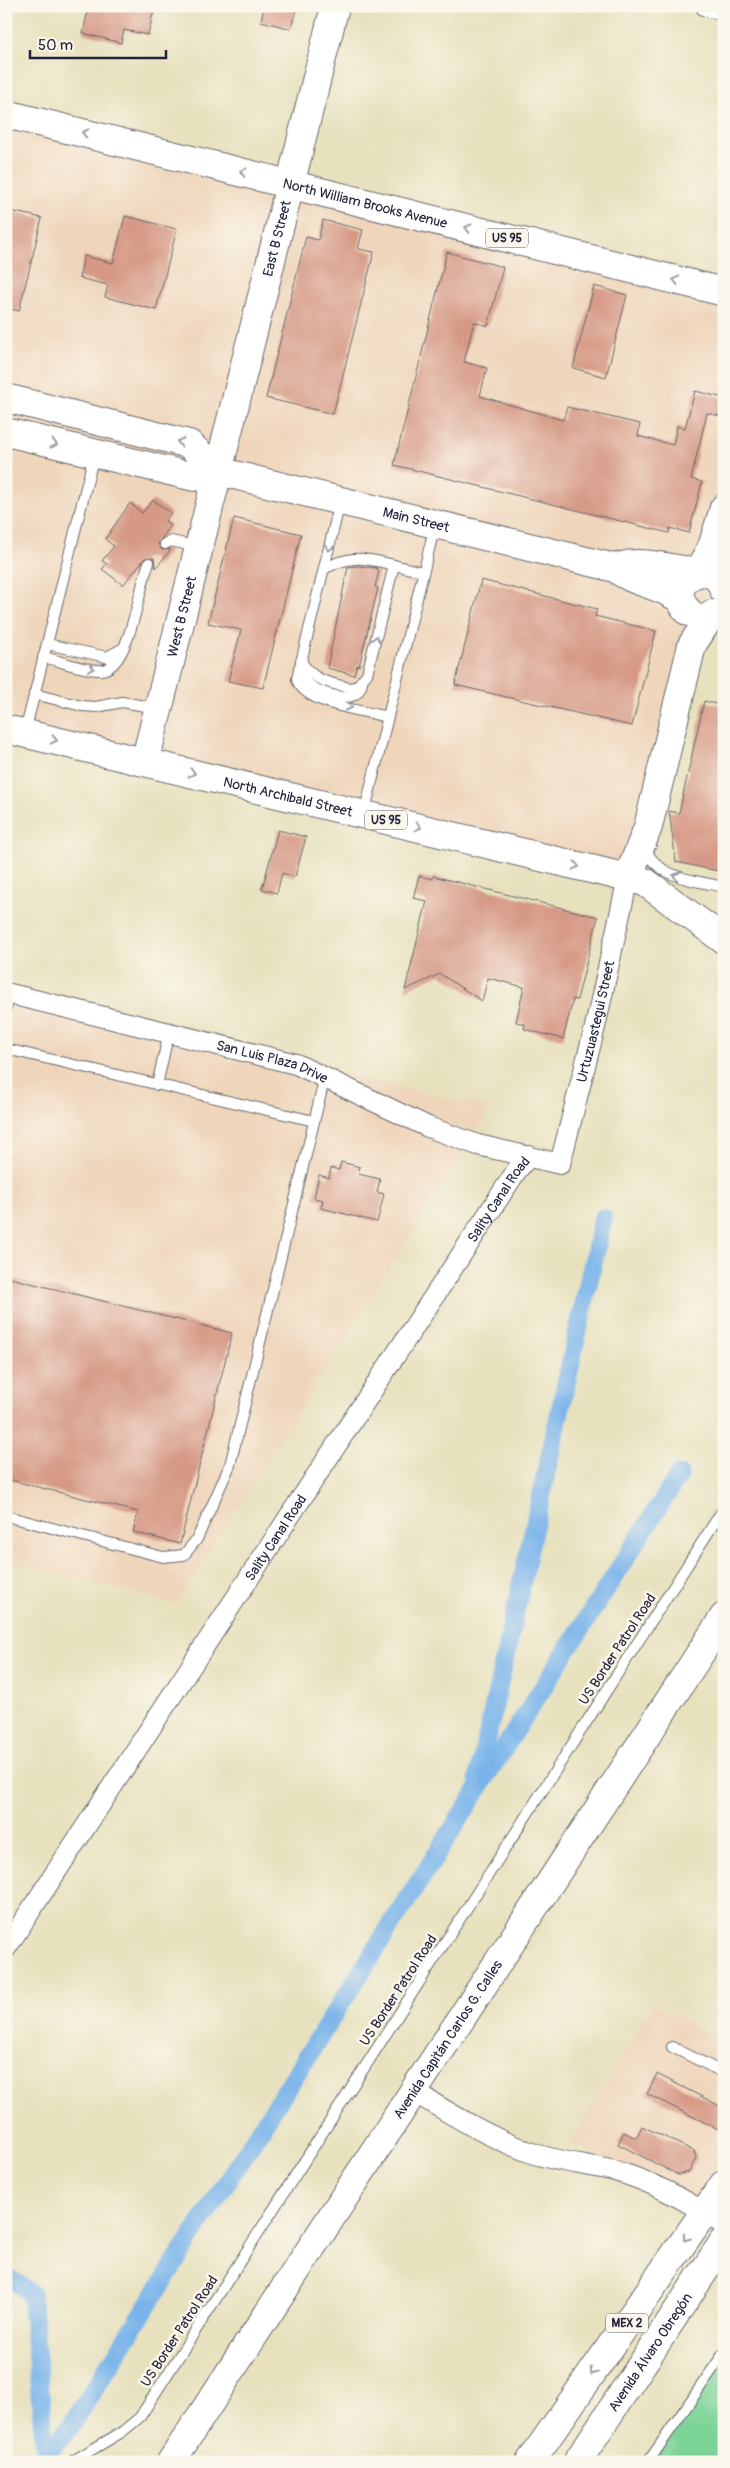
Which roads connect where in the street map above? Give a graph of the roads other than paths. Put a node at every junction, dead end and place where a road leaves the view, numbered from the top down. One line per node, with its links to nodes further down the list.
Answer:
1 (334, 6): 5 (main road, East B Street)
2 (706, 6): 3 (street)
3 (724, 11)
4 (6, 114): 5 (main road, North William Brooks Avenue / US 95, one-way to 4)
5 (290, 184): 6 (main road, North William Brooks Avenue / US 95, one-way to 5); 10 (main road, East B Street)
6 (724, 292)
7 (6, 398): 10 (main road, Main Street, one-way to 7)
8 (6, 432): 9 (main road, Main Street, one-way to 9)
9 (95, 454): 10 (main road, Main Street); 24 (lane)
10 (218, 471): 11 (main road, Main Street); 15 (main road, West B Street)
11 (340, 501): 13 (main road, Main Street); 19 (lane, one-way to 19)
12 (724, 508): 21 (main road)
13 (435, 524): 18 (main road, Main Street); 20 (lane)
14 (165, 544): 15 (lane)
15 (198, 547): 29 (main road, West B Street)
16 (148, 563): 25 (lane)
17 (394, 565): 19 (lane); 20 (lane); 27 (lane, one-way to 17)
18 (615, 568): 21 (main road, Main Street); 23 (main road, Main Street)
19 (324, 569): 27 (lane)
20 (423, 572): 30 (lane)
21 (698, 572): 22 (main road); 23 (main road)
22 (720, 601): 23 (main road); 34 (main road, Urtuzuastegui Street)
23 (683, 604): 35 (main road, Urtuzuastegui Street)
24 (47, 644): 25 (lane); 26 (lane)
25 (124, 649): 26 (lane, one-way to 25)
26 (44, 657): 28 (lane)
27 (300, 665): 30 (lane, one-way to 30)
28 (34, 694): 29 (lane); 31 (lane)
29 (158, 708): 32 (main road, West B Street)
30 (388, 717): 33 (lane)
31 (15, 731): 32 (main road, North Archibald Street / US 95, one-way to 32)
32 (145, 762): 33 (main road, North Archibald Street / US 95, one-way to 33)
33 (364, 814): 35 (main road, North Archibald Street / US 95, one-way to 35)
34 (643, 839): 35 (main road, Urtuzuastegui Street); 36 (lane, one-way to 34)
35 (638, 881): 37 (main road, US 95); 38 (main road, US 95); 39 (main road); 47 (street, Urtuzuastegui Street)
36 (724, 887)
37 (724, 923)
38 (724, 940)
39 (724, 954)
40 (7, 998): 41 (street, San Luis Plaza Drive)
41 (169, 1032): 43 (street, San Luis Plaza Drive); 44 (lane)
42 (6, 1049): 44 (lane)
43 (325, 1077): 45 (lane); 46 (street, San Luis Plaza Drive)
44 (157, 1085): 45 (lane)
45 (314, 1121): 49 (lane)
46 (529, 1156): 47 (street, Sality Canal Road); 51 (street, Sality Canal Road)
47 (560, 1164)
48 (724, 1508): 59 (lane, US Border Patrol Road)
49 (6, 1516)
50 (724, 1617): 54 (main road, Avenida Capitán Carlos G. Calles)
51 (6, 1948)
52 (672, 2047): 53 (lane)
53 (724, 2073)
54 (414, 2092): 56 (street); 60 (main road, Avenida Capitán Carlos G. Calles)
55 (724, 2184): 56 (main road, MEX 2)
56 (714, 2218): 61 (main road, MEX 2, one-way to 61)
57 (724, 2240): 62 (main road, Avenida Álvaro Obregón / MEX 2)
58 (724, 2353): 63 (lane)
59 (71, 2462)
60 (171, 2462)
61 (530, 2462)
62 (577, 2462)
63 (648, 2462)

